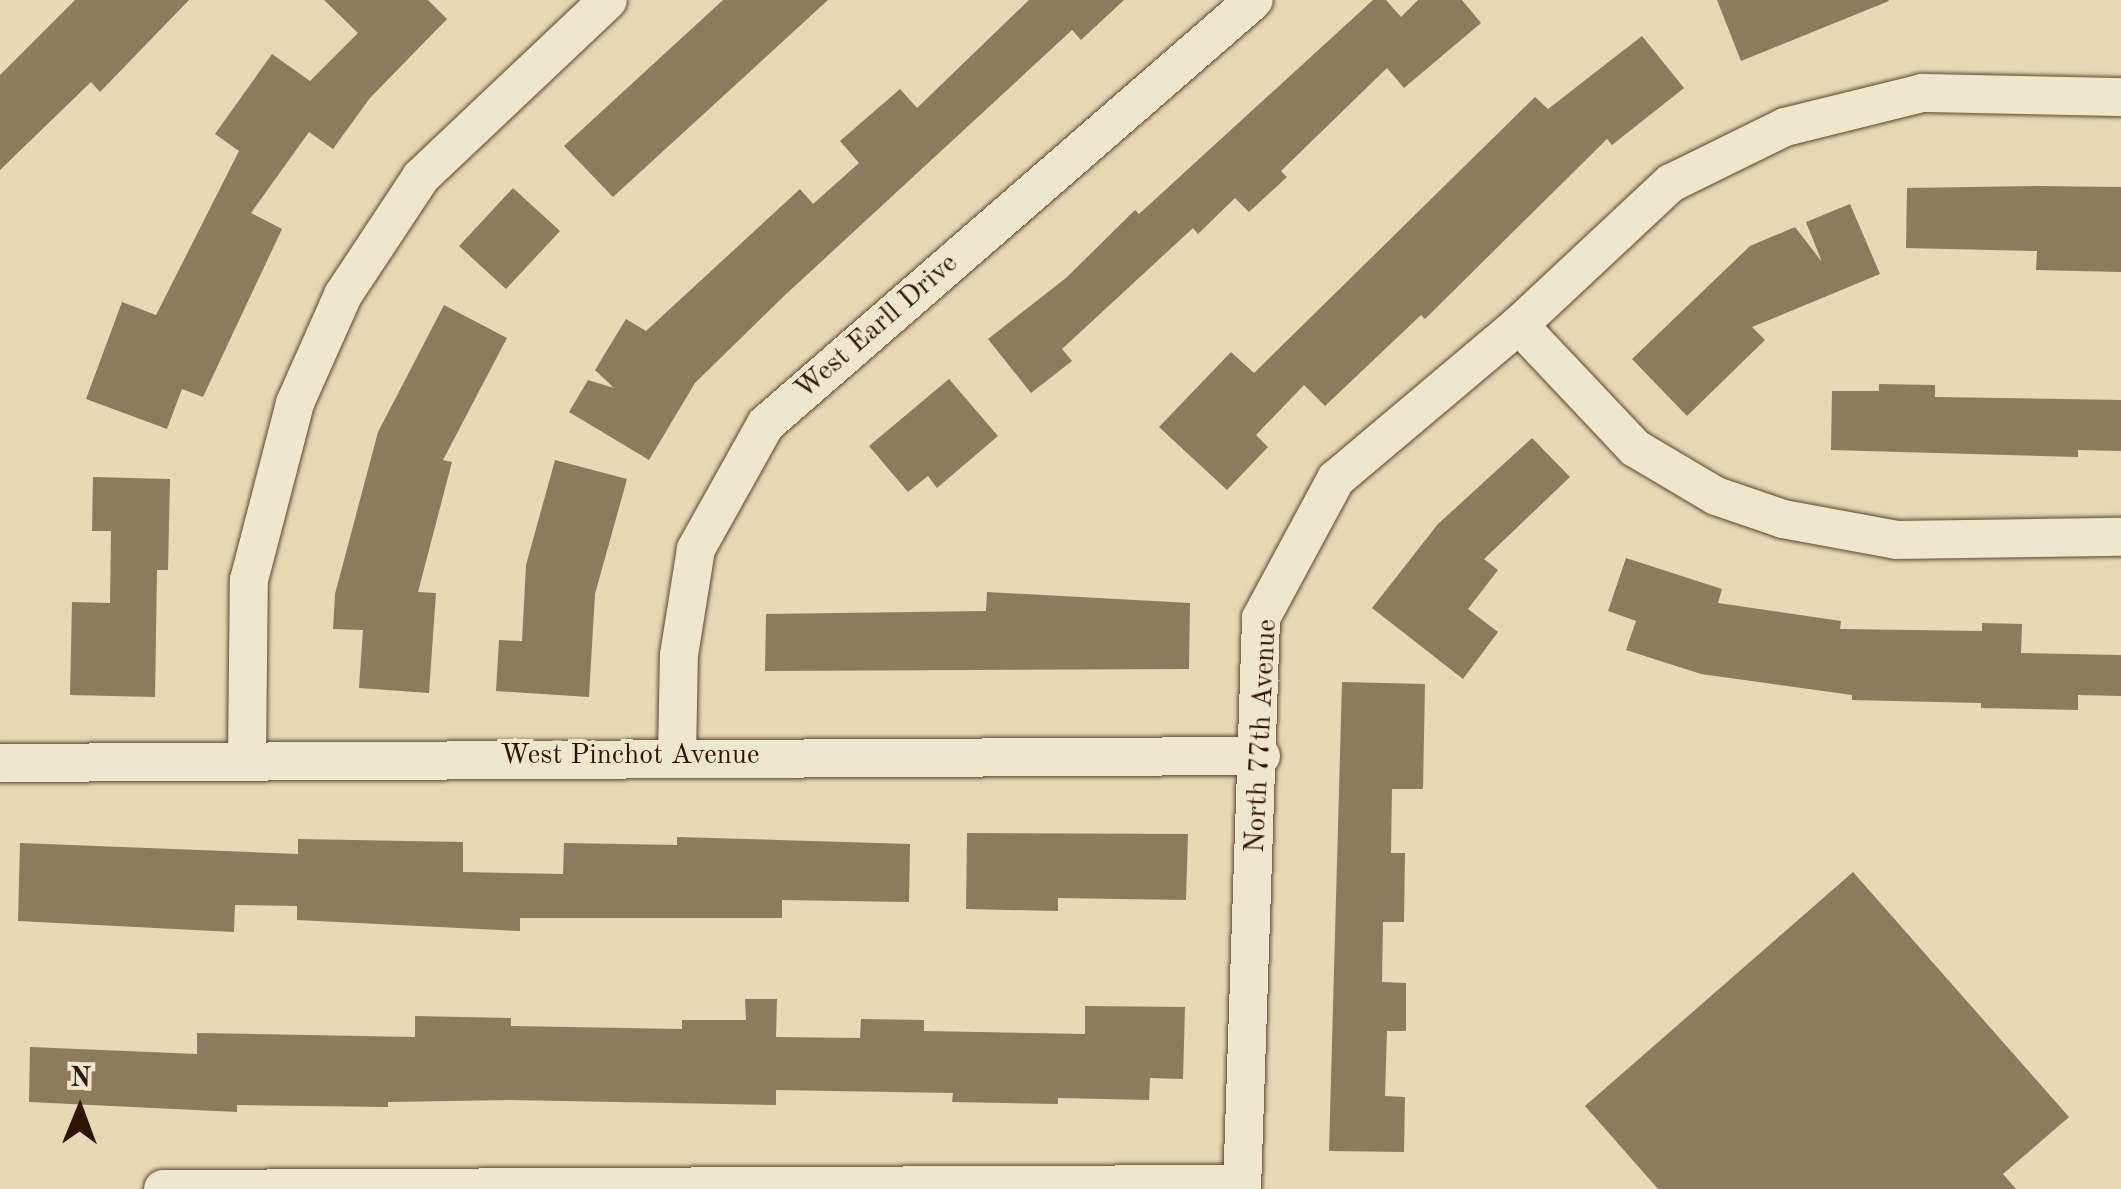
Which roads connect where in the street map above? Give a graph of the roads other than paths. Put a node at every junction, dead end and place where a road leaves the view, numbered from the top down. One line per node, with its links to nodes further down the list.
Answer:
1 (608, 0): 8 (street)
2 (1254, 0): 6 (street, West Earll Drive)
3 (2121, 96): 4 (street, North 77th Avenue)
4 (1519, 325): 5 (street); 7 (street, North 77th Avenue)
5 (2121, 537)
6 (677, 756): 7 (street, West Pinchot Avenue); 8 (street, West Pinchot Avenue)
7 (1260, 756): 10 (street, North 77th Avenue)
8 (247, 758): 9 (street, West Pinchot Avenue)
9 (0, 764)
10 (1242, 1186): 11 (street)
11 (163, 1189)

